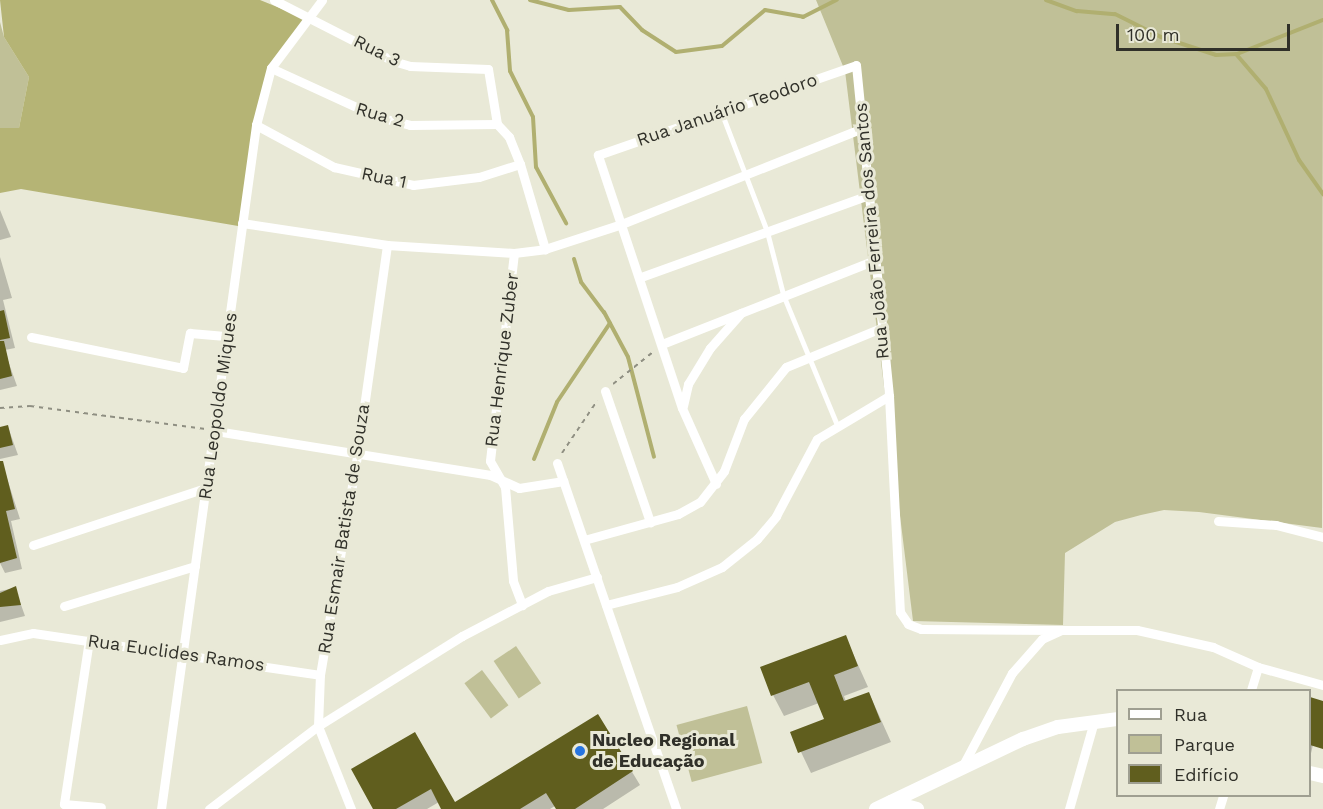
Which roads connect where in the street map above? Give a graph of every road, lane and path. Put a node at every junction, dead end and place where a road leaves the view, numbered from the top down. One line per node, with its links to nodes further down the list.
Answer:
1 (274, 0): 3 (street, Rua 3)
2 (322, 0): 3 (street, Rua Leopoldo Miques)
3 (310, 16): 5 (street, Rua Leopoldo Miques); 7 (street, Rua 3)
4 (856, 65): 6 (street, Rua Januário Teodoro); 9 (street, Rua João Ferreira dos Santos)
5 (271, 68): 7 (street, Rua 2); 8 (street, Rua Leopoldo Miques)
6 (722, 113): 11 (lane); 14 (street, Rua Januário Teodoro)
7 (497, 124): 10 (street)
8 (256, 125): 10 (street, Rua 1); 13 (street, Rua Leopoldo Miques)
9 (863, 128): 11 (street); 12 (street, Rua João Ferreira dos Santos)
10 (520, 164): 17 (street)
11 (744, 173): 14 (street); 15 (lane)
12 (869, 195): 15 (street); 19 (street, Rua João Ferreira dos Santos)
13 (242, 223): 16 (street); 24 (street, Rua Leopoldo Miques)
14 (619, 225): 17 (street); 20 (street)
15 (767, 230): 20 (street); 21 (lane)
16 (387, 245): 18 (street); 34 (street, Rua Esmair Batista de Souza)
17 (544, 249): 18 (street)
18 (514, 253): 37 (street, Rua Henrique Zuber)
19 (873, 261): 21 (street); 23 (street, Rua João Ferreira dos Santos)
20 (641, 277): 26 (street)
21 (784, 296): 22 (street); 27 (lane)
22 (745, 309): 26 (street); 31 (street)
23 (880, 328): 27 (street); 29 (street, Rua João Ferreira dos Santos)
24 (228, 336): 25 (street); 33 (street, Rua Leopoldo Miques)
25 (31, 337)
26 (662, 344): 31 (street)
27 (807, 357): 32 (lane); 38 (street)
28 (605, 391): 41 (street)
29 (889, 396): 32 (street); 50 (street, Rua João Ferreira dos Santos)
30 (0, 408): 33 (path)
31 (682, 408): 38 (street)
32 (837, 424): 48 (street)
33 (216, 431): 34 (street); 39 (street, Rua Leopoldo Miques)
34 (357, 456): 37 (street); 55 (street, Rua Esmair Batista de Souza)
35 (557, 463): 36 (street)
36 (563, 481): 37 (street); 43 (street)
37 (502, 482): 47 (street, Rua Henrique Zuber)
38 (716, 484): 41 (street)
39 (208, 487): 44 (street); 45 (street, Rua Leopoldo Miques)
40 (1218, 521): 42 (street)
41 (650, 522): 43 (street)
42 (1323, 537)
43 (584, 540): 46 (street)
44 (33, 545)
45 (195, 566): 49 (street); 53 (street, Rua Leopoldo Miques)
46 (597, 577): 47 (street); 48 (street)
47 (522, 605): 60 (street)
48 (606, 605): 67 (street)
49 (64, 606)
50 (1061, 630): 54 (street); 61 (street)
51 (0, 640): 52 (street, Rua Euclides Ramos)
52 (88, 640): 53 (street, Rua Euclides Ramos); 63 (street)
53 (182, 653): 55 (street, Rua Euclides Ramos); 64 (street, Rua Leopoldo Miques)
54 (1258, 667): 56 (street); 57 (street)
55 (320, 675): 60 (street, Rua Esmair Batista de Souza)
56 (1323, 686)
57 (1251, 689)
58 (1116, 719): 59 (main road)
59 (1094, 721): 61 (main road); 70 (street)
60 (318, 726): 65 (street); 66 (street, Rua Esmair Batista de Souza)
61 (961, 769): 62 (main road)
62 (891, 802): 68 (main road); 69 (main road)
63 (101, 807)
64 (160, 809)
65 (209, 809)
66 (351, 809)
67 (676, 809)
68 (876, 809)
69 (917, 809)
70 (1069, 809)

